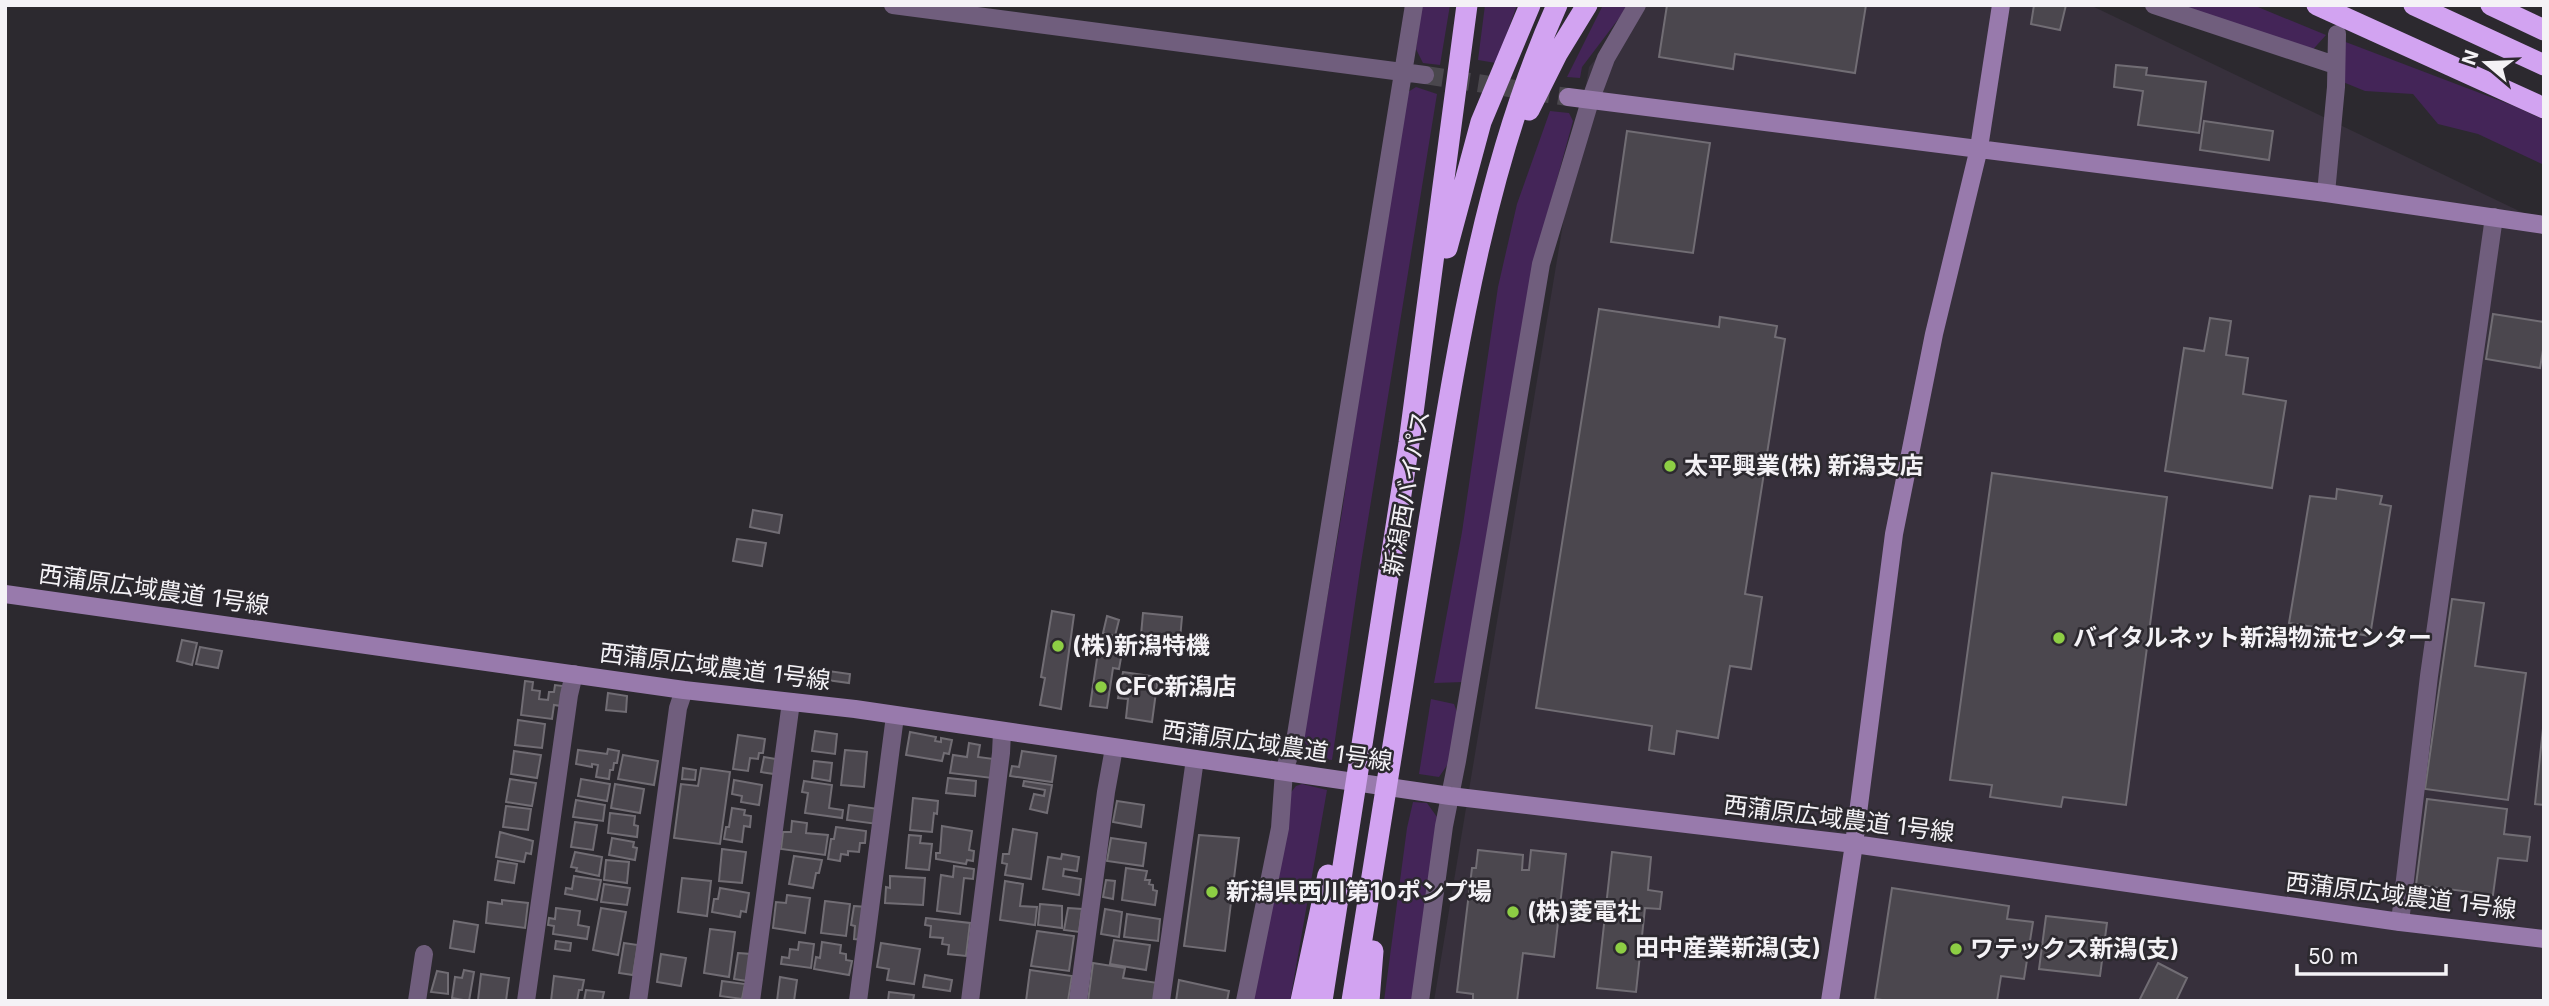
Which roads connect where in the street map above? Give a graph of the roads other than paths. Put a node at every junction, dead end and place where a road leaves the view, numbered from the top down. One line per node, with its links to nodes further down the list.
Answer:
1 (893, 5): 14 (street)
2 (1414, 5): 19 (street)
3 (1467, 5): 29 (highway, 新潟西バイパス)
4 (1530, 5): 29 (highway)
5 (1557, 5): 25 (highway, 新潟西バイパス)
6 (1587, 5): 25 (highway)
7 (1637, 5): 22 (street)
8 (2001, 5): 24 (street)
9 (2154, 5): 17 (street)
10 (2308, 5): 15 (highway)
11 (2317, 5): 15 (highway)
12 (2414, 5): 18 (highway)
13 (2491, 5): 16 (highway)
14 (954, 10): 19 (street)
15 (2345, 27): 17 (street); 23 (highway)
16 (2544, 30)
17 (2335, 65): 26 (street)
18 (2544, 65)
19 (1402, 72): 20 (street); 39 (street)
20 (1425, 75)
21 (1568, 97): 22 (street)
22 (1590, 101): 24 (street); 41 (street)
23 (2544, 108)
24 (1979, 148): 26 (street); 42 (street)
25 (1499, 176): 40 (highway, 新潟西バイパス)
26 (2326, 192): 27 (street)
27 (2494, 217): 28 (street); 43 (street)
28 (2544, 225)
29 (1409, 443): 31 (highway, 新潟西バイパス)
30 (5, 594): 32 (street, 西蒲原広域農道 1号線)
31 (1378, 644): 55 (highway); 56 (highway, 新潟西バイパス)
32 (574, 674): 33 (street, 西蒲原広域農道 1号線); 47 (street)
33 (684, 690): 34 (street, 西蒲原広域農道 1号線); 48 (street)
34 (791, 702): 35 (street, 西蒲原広域農道 1号線); 49 (street)
35 (895, 716): 36 (street, 西蒲原広域農道 1号線); 50 (street)
36 (1002, 732): 37 (street, 西蒲原広域農道 1号線); 51 (street)
37 (1114, 748): 38 (street, 西蒲原広域農道 1号線); 52 (street)
38 (1195, 759): 39 (street, 西蒲原広域農道 1号線); 53 (street)
39 (1284, 771): 41 (street, 西蒲原広域農道 1号線); 54 (street)
40 (1389, 771): 57 (highway, 新潟西バイパス); 58 (highway)
41 (1450, 796): 42 (street, 西蒲原広域農道 1号線); 59 (street)
42 (1854, 845): 43 (street, 西蒲原広域農道 1号線); 60 (street)
43 (2400, 922): 44 (street, 西蒲原広域農道 1号線)
44 (2544, 939)
45 (424, 954): 46 (street)
46 (417, 1001)
47 (526, 1001)
48 (638, 1001)
49 (751, 1001)
50 (858, 1001)
51 (970, 1001)
52 (1078, 1001)
53 (1161, 1001)
54 (1245, 1001)
55 (1301, 1001)
56 (1322, 1001)
57 (1352, 1001)
58 (1369, 1001)
59 (1420, 1001)
60 (1830, 1001)

